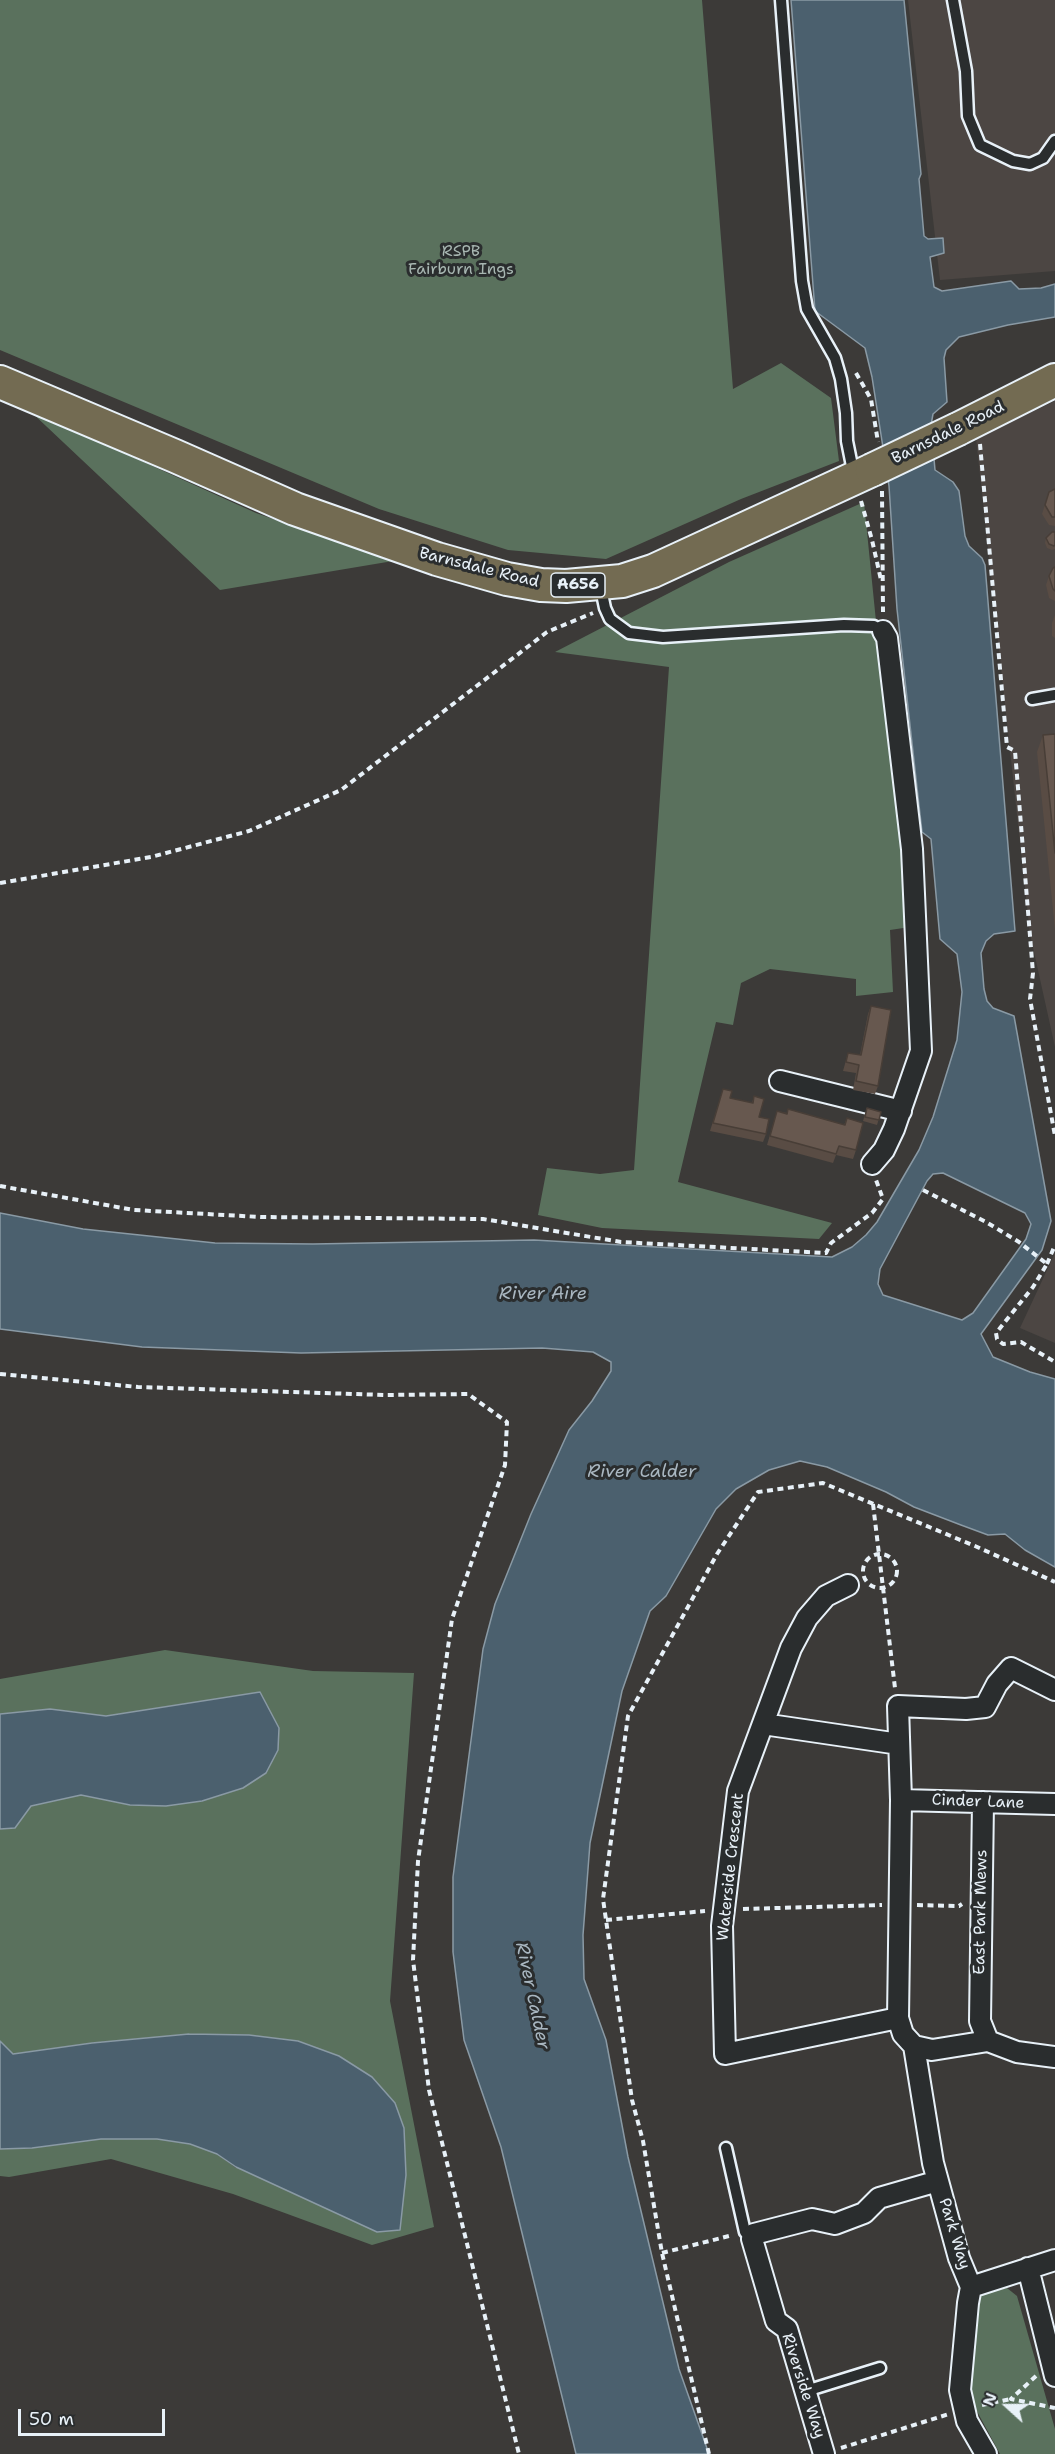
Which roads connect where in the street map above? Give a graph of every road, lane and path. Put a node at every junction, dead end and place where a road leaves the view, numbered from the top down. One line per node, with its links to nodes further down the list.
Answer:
1 (781, 0): 7 (lane)
2 (953, 0): 3 (lane)
3 (1055, 141)
4 (1055, 380): 6 (main road, Barnsdale Road / A656)
5 (0, 382): 9 (main road, Barnsdale Road / A656)
6 (969, 435): 7 (main road, Barnsdale Road / A656, bridge); 16 (path)
7 (873, 466): 8 (path); 8 (path); 9 (main road, Barnsdale Road / A656)
8 (883, 590): 10 (path)
9 (602, 596): 10 (lane); 13 (path)
10 (883, 631): 15 (street)
11 (1055, 695): 12 (lane)
12 (1032, 699)
13 (0, 883)
14 (780, 1081): 15 (street)
15 (901, 1111): 17 (street)
16 (1055, 1136)
17 (872, 1164): 18 (path)
18 (0, 1186)
19 (923, 1190): 21 (path)
20 (1055, 1245): 21 (path)
21 (1047, 1264): 22 (path)
22 (1055, 1362)
23 (0, 1374): 56 (path)
24 (873, 1504): 25 (path)
25 (879, 1554): 27 (path); 27 (path); 27 (path)
26 (848, 1585): 30 (street, Waterside Crescent)
27 (883, 1588): 29 (path)
28 (1055, 1690): 29 (street)
29 (898, 1706): 31 (street, Park Way)
30 (763, 1724): 31 (street); 37 (street, Waterside Crescent)
31 (899, 1744): 32 (street, Park Way)
32 (901, 1800): 33 (street, Cinder Lane); 36 (street, Park Way)
33 (983, 1802): 34 (street, Cinder Lane); 35 (street, East Park Mews)
34 (1055, 1804)
35 (982, 1888): 36 (path); 40 (street, East Park Mews)
36 (899, 1905): 37 (path); 39 (street, Park Way)
37 (724, 1909): 38 (path); 39 (street, Waterside Crescent)
38 (606, 1920)
39 (898, 2018): 41 (street, Park Way)
40 (988, 2041): 41 (street); 42 (street)
41 (914, 2046): 44 (street, Park Way)
42 (1055, 2057)
43 (726, 2148): 45 (lane)
44 (938, 2181): 45 (street); 49 (street, Park Way)
45 (748, 2236): 46 (path); 52 (street, Riverside Way)
46 (662, 2253)
47 (1055, 2260): 48 (street)
48 (1028, 2268): 49 (street); 51 (street)
49 (971, 2287): 55 (street, Park Way)
50 (880, 2368): 52 (lane)
51 (1054, 2372): 53 (path)
52 (806, 2391): 57 (street, Riverside Way)
53 (1011, 2399): 54 (path); 55 (path)
54 (1055, 2408)
55 (965, 2409): 57 (path); 58 (street, Park Way)
56 (519, 2454)
57 (824, 2454)
58 (986, 2454)

